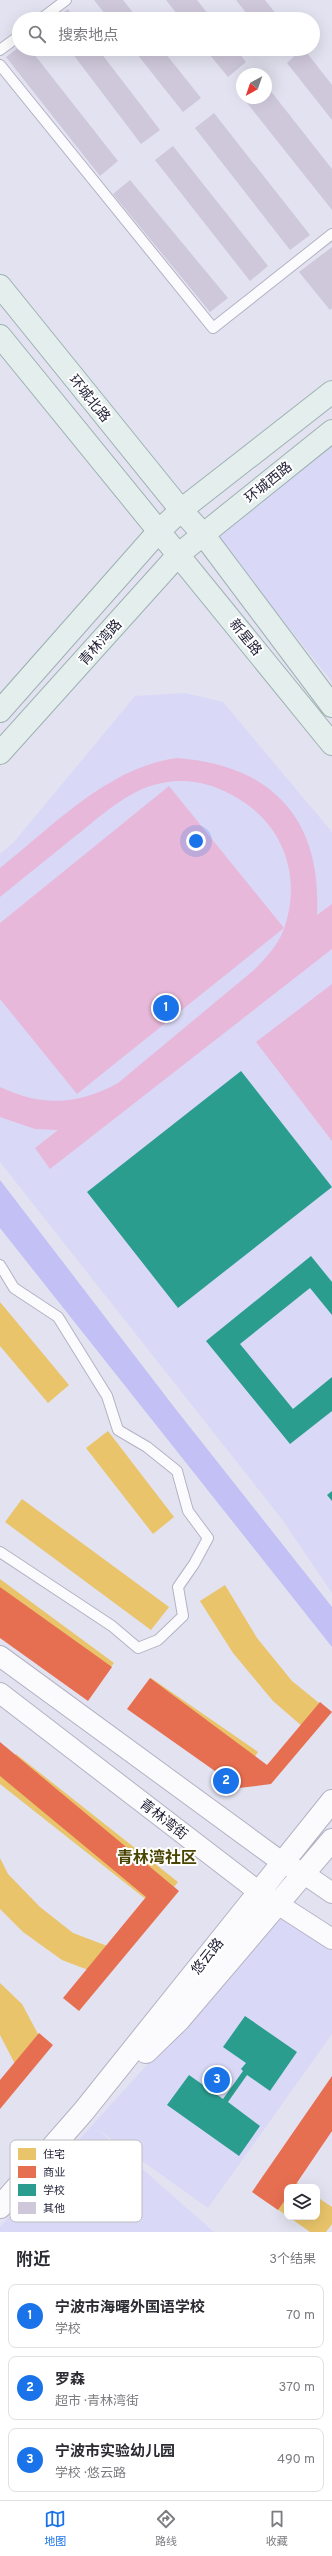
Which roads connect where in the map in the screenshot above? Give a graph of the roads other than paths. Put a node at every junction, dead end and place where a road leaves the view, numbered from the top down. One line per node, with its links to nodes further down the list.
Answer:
1 (66, 0): 2 (lane)
2 (50, 12)
3 (12, 41): 4 (lane)
4 (0, 50)
5 (0, 65): 6 (lane)
6 (332, 234)
7 (0, 286): 11 (main road, 环城北路)
8 (0, 336): 12 (main road)
9 (332, 392): 11 (main road, 青林湾路)
10 (332, 431): 13 (main road, 环城西路)
11 (181, 510): 12 (main road, 青林湾路); 13 (main road, 新星路)
12 (158, 532): 14 (main road, 新星路); 16 (main road, 青林湾路)
13 (203, 534): 14 (main road, 青林湾路); 15 (main road, 新星路)
14 (179, 554): 17 (main road, 新星路); 18 (main road, 青林湾路)
15 (332, 706)
16 (0, 711)
17 (332, 744)
18 (0, 754)
19 (0, 1265): 20 (lane)
20 (0, 1552)
21 (0, 1656): 25 (street)
22 (0, 1693): 27 (street, 青林湾街)
23 (332, 1801): 25 (street, 悠云路)
24 (332, 1840): 26 (street, 悠云路)
25 (283, 1863): 26 (street); 27 (street, 悠云路)
26 (304, 1873): 28 (street); 29 (street, 悠云路)
27 (259, 1892): 29 (street, 青林湾街); 31 (street, 悠云路)
28 (332, 1893)
29 (277, 1906): 30 (street, 青林湾街); 31 (street, 悠云路)
30 (332, 1939)
31 (83, 2112): 32 (street, 悠云路)
32 (59, 2140)
33 (10, 2196): 34 (street, 悠云路)
34 (0, 2207)

